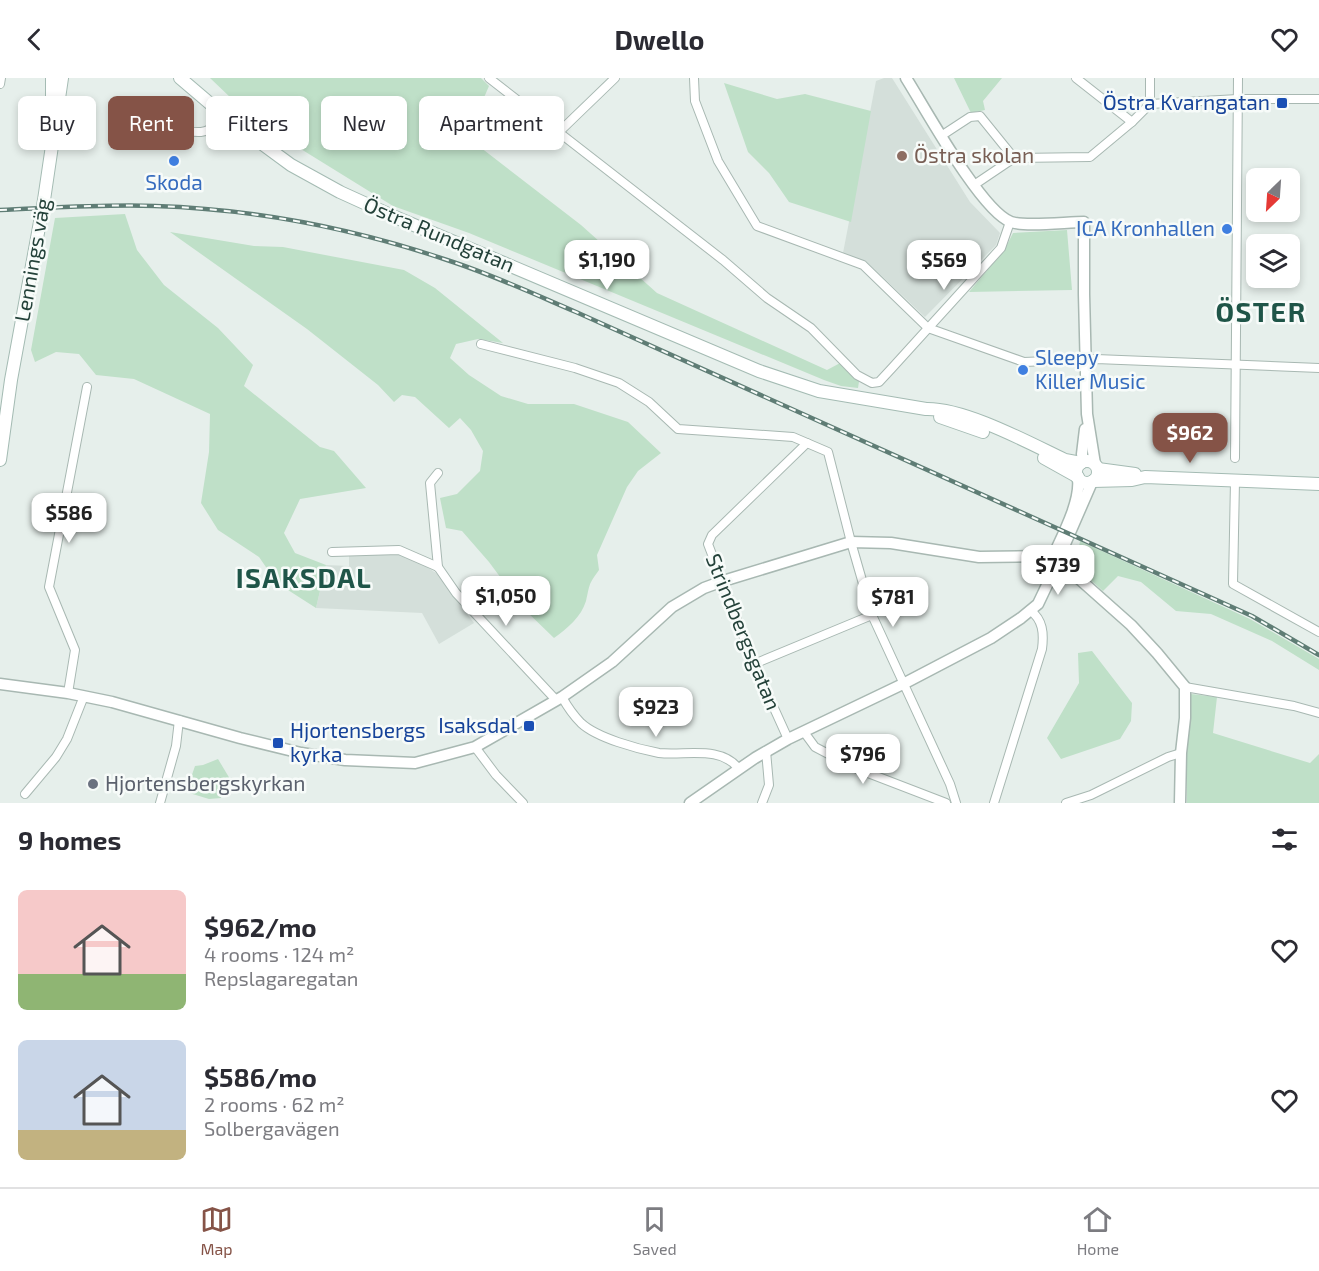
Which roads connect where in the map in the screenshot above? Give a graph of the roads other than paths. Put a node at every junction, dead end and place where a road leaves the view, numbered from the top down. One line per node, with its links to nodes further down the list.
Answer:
1 (1, 78): 13 (street)
2 (54, 78): 14 (main road, Lennings väg)
3 (62, 78): 15 (main road, Lennings väg)
4 (67, 78): 16 (main road)
5 (180, 78): 20 (main road, Östra Rundgatan)
6 (615, 78): 23 (street)
7 (694, 78): 31 (street)
8 (906, 78): 24 (street)
9 (1076, 78): 22 (street)
10 (1150, 78): 21 (street)
11 (1238, 78): 18 (street)
12 (491, 79): 17 (street)
13 (0, 84)
14 (54, 96)
15 (59, 96)
16 (64, 96)
17 (512, 96)
18 (1238, 99): 19 (street); 21 (street); 34 (street)
19 (1319, 99)
20 (206, 100)
21 (1150, 104): 22 (street)
22 (1132, 122): 28 (street)
23 (564, 127)
24 (941, 136): 28 (street); 29 (street)
25 (564, 138): 31 (street)
26 (51, 150): 36 (main road, Lennings väg)
27 (271, 150): 38 (main road, Östra Rundgatan)
28 (1014, 158): 29 (street)
29 (974, 185): 30 (street)
30 (1010, 222): 31 (street); 33 (street)
31 (928, 328): 33 (street)
32 (481, 344): 39 (street)
33 (1087, 360): 34 (street); 42 (street)
34 (1237, 364): 35 (street); 40 (street)
35 (1319, 368)
36 (5, 379): 41 (main road, Lennings väg)
37 (87, 387): 61 (street)
38 (926, 409): 42 (main road, Östra Rundgatan); 45 (main road, Östra Rundgatan)
39 (807, 443): 49 (street); 53 (street, Strindbergsgatan)
40 (1235, 458)
41 (0, 460)
42 (1089, 464): 44 (main road, Östra Rundgatan); 45 (main road); 47 (main road)
43 (438, 473): 52 (street)
44 (1145, 477): 46 (main road); 47 (main road)
45 (1078, 478): 47 (main road); 51 (street)
46 (1235, 481): 48 (main road); 56 (street)
47 (1092, 482): 51 (street)
48 (1319, 484)
49 (851, 542): 51 (street); 53 (street); 55 (street)
50 (332, 552): 52 (street)
51 (1056, 559): 54 (street); 60 (street)
52 (438, 567): 63 (street)
53 (723, 581): 57 (street, Strindbergsgatan); 63 (street)
54 (1030, 610): 58 (street); 79 (street)
55 (872, 615): 57 (street); 58 (street)
56 (1319, 632)
57 (754, 664): 67 (street, Strindbergsgatan)
58 (905, 683): 66 (street); 78 (street)
59 (0, 684): 61 (street)
60 (1185, 687): 64 (street); 70 (street)
61 (68, 693): 62 (street)
62 (84, 696): 65 (street); 72 (street)
63 (559, 699): 68 (street); 71 (street)
64 (1319, 712)
65 (180, 720): 68 (street); 73 (street)
66 (804, 732): 67 (street); 77 (street)
67 (788, 739): 69 (street)
68 (475, 747): 74 (street)
69 (766, 751): 71 (street); 76 (street)
70 (1181, 753): 80 (street); 81 (street)
71 (739, 769): 75 (street)
72 (25, 794)
73 (160, 803)
74 (523, 803)
75 (690, 803)
76 (762, 803)
77 (946, 803)
78 (956, 803)
79 (993, 803)
80 (1066, 803)
81 (1180, 803)

